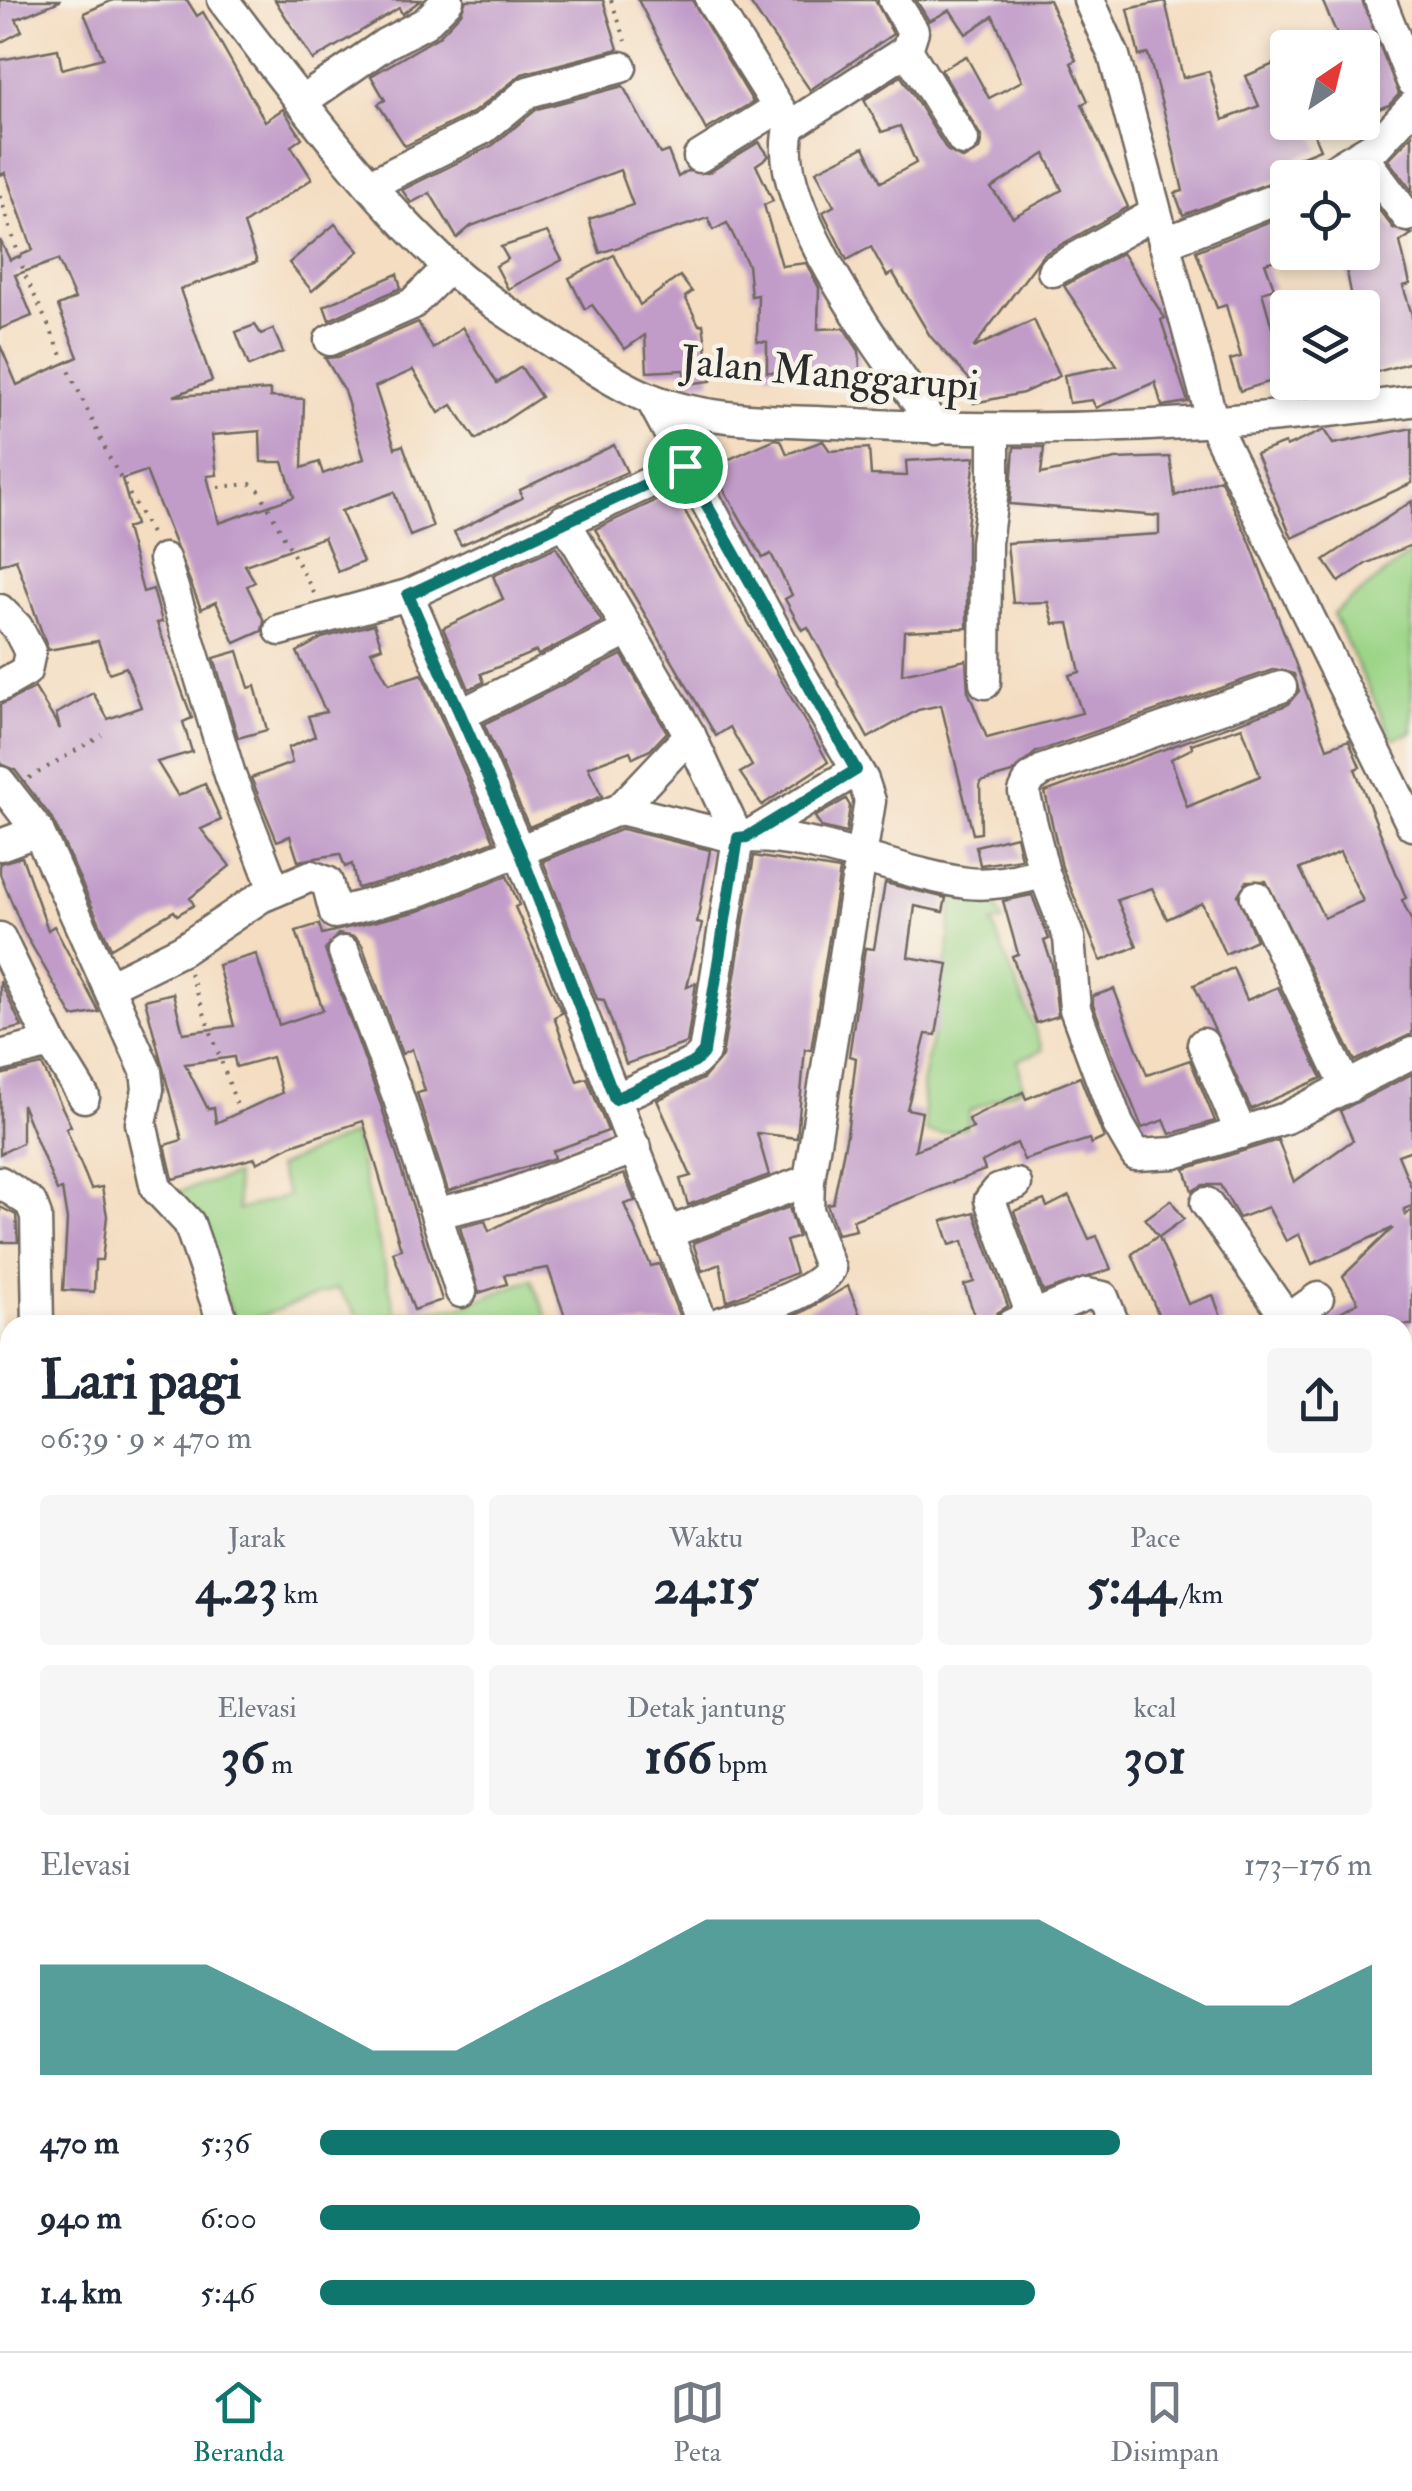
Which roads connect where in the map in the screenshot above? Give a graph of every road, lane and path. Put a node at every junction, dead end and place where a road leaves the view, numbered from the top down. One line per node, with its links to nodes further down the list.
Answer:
1 (223, 0): 11 (street, Jalan Manggarupi)
2 (448, 0): 11 (street)
3 (610, 0): 10 (path)
4 (711, 0): 13 (street)
5 (894, 0): 8 (street)
6 (1089, 0): 21 (street)
7 (1380, 0): 9 (street)
8 (907, 50): 13 (street); 14 (street)
9 (1409, 64)
10 (621, 67): 18 (street)
11 (301, 102): 18 (street, Jalan Manggarupi)
12 (1412, 107): 15 (street)
13 (784, 117): 16 (street); 30 (street)
14 (963, 140)
15 (1362, 156): 17 (street); 22 (street)
16 (699, 157)
17 (1354, 160)
18 (372, 184): 24 (street, Jalan Manggarupi)
19 (0, 196): 35 (path)
20 (1270, 201): 23 (street)
21 (1154, 214): 23 (street); 25 (street)
22 (1407, 216)
23 (1164, 243): 29 (street)
24 (449, 267): 26 (street); 27 (street, Jalan Manggarupi)
25 (1053, 271)
26 (330, 340)
27 (651, 399): 30 (street, Jalan Manggarupi); 32 (street)
28 (1412, 401): 29 (street, Jalan Manggarupi)
29 (1213, 423): 31 (street, Jalan Manggarupi); 50 (street)
30 (936, 429): 31 (street, Jalan Manggarupi)
31 (994, 432): 41 (street)
32 (685, 466): 34 (street); 47 (street)
33 (218, 488): 38 (path)
34 (564, 520): 36 (street); 40 (street)
35 (164, 559): 57 (street)
36 (408, 595): 38 (street); 44 (street)
37 (0, 610): 42 (street)
38 (328, 620): 39 (street)
39 (280, 630)
40 (626, 631): 44 (street); 45 (street)
41 (985, 684)
42 (0, 686)
43 (1281, 688): 56 (street)
44 (462, 714): 54 (street)
45 (690, 735): 49 (street); 52 (street)
46 (102, 736): 48 (path)
47 (856, 770): 52 (street); 55 (street)
48 (4, 787): 51 (street)
49 (620, 810): 52 (street); 54 (street)
50 (1412, 825)
51 (38, 831): 53 (street); 62 (street)
52 (742, 837): 55 (street); 69 (street)
53 (0, 846)
54 (520, 851): 57 (street); 69 (street)
55 (864, 855): 56 (street); 73 (street)
56 (1044, 872): 71 (street)
57 (270, 893): 60 (street)
58 (1256, 897): 67 (street)
59 (0, 938): 63 (street)
60 (182, 950): 62 (street); 70 (path)
61 (344, 952): 77 (street)
62 (109, 986): 82 (street)
63 (51, 1043): 66 (street); 68 (street)
64 (1203, 1044): 71 (street)
65 (1412, 1053): 67 (street)
66 (0, 1056)
67 (1347, 1088): 71 (street)
68 (84, 1097)
69 (615, 1099): 72 (street)
70 (241, 1117)
71 (1241, 1133)
72 (636, 1148): 77 (street); 78 (street)
73 (809, 1180): 78 (street); 84 (street)
74 (0, 1182): 81 (street)
75 (1016, 1184): 85 (street)
76 (1206, 1203): 88 (street)
77 (438, 1213): 79 (street)
78 (668, 1233): 83 (street)
79 (461, 1292)
80 (1318, 1298): 89 (street)
81 (38, 1315)
82 (221, 1315)
83 (699, 1315)
84 (740, 1315)
85 (1021, 1315)
86 (1036, 1315): 87 (street)
87 (1110, 1315)
88 (1279, 1315)
89 (1294, 1315)

